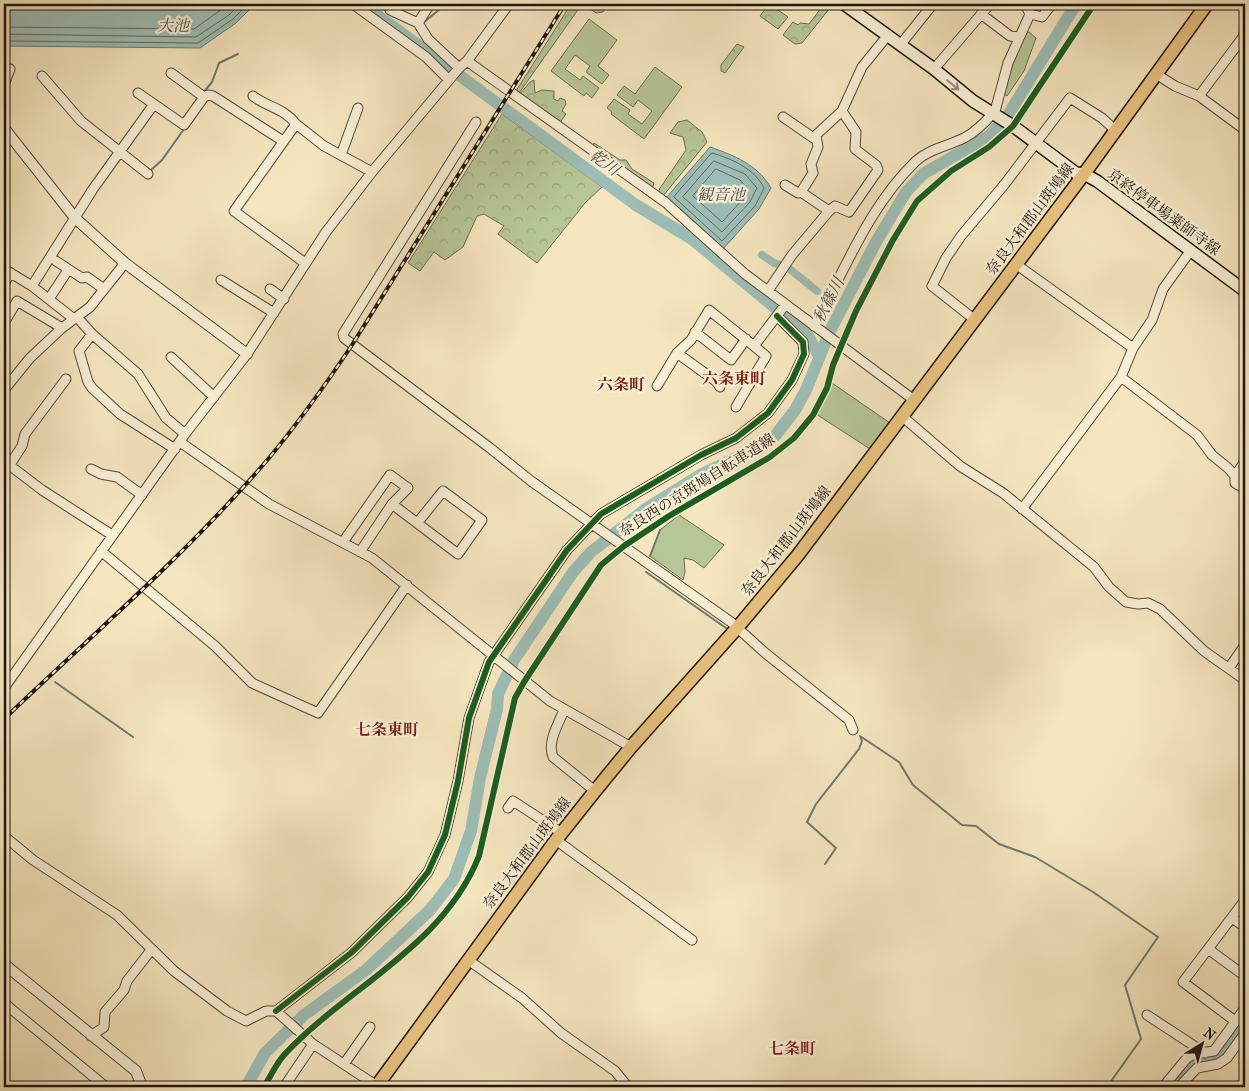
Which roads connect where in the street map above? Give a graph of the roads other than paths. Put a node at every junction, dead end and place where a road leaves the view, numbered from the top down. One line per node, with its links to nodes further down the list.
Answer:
1 (353, 4): 25 (street)
2 (389, 4): 13 (street)
3 (430, 4): 13 (street)
4 (509, 4): 18 (street)
5 (844, 4): 15 (main road, 京終停車場薬師寺線)
6 (933, 4): 17 (street)
7 (988, 4): 11 (street)
8 (1025, 4): 12 (street)
9 (1052, 4): 12 (street)
10 (1207, 4): 23 (main road, 奈良大和郡山斑鳩線)
11 (981, 14): 16 (street); 20 (street)
12 (1030, 14): 16 (street)
13 (418, 24): 19 (street)
14 (1245, 30): 29 (street)
15 (888, 34): 17 (main road, 京終停車場薬師寺線); 33 (street)
16 (1019, 37): 34 (street)
17 (901, 44): 20 (main road, 京終停車場薬師寺線)
18 (467, 61): 19 (street); 65 (street)
19 (459, 68): 25 (street)
20 (934, 69): 34 (main road, 京終停車場薬師寺線, one-way to 34)
21 (10, 70): 26 (street)
22 (170, 73): 30 (street)
23 (1156, 74): 29 (street); 39 (main road, 奈良大和郡山斑鳩線)
24 (42, 76): 44 (street)
25 (449, 80): 46 (street)
26 (4, 85)
27 (138, 93): 31 (street)
28 (253, 96): 37 (street)
29 (1199, 96): 40 (street)
30 (204, 97): 31 (street); 42 (street)
31 (154, 104): 44 (street)
32 (358, 108): 45 (street)
33 (842, 112): 41 (street); 51 (street)
34 (994, 114): 43 (main road, 京終停車場薬師寺線); 75 (street)
35 (783, 117): 41 (street)
36 (476, 122): 104 (street)
37 (296, 124): 42 (street); 45 (street)
38 (4, 128): 52 (street)
39 (1115, 130): 43 (street); 48 (main road, 奈良大和郡山斑鳩線)
40 (1245, 130)
41 (816, 140): 50 (street)
42 (283, 141): 56 (street)
43 (1037, 143): 48 (main road, 京終停車場薬師寺線); 73 (street)
44 (118, 151): 47 (street); 52 (street)
45 (341, 155): 46 (street)
46 (372, 172): 56 (street)
47 (148, 174)
48 (1084, 174): 53 (main road, 京終停車場薬師寺線); 57 (main road, 奈良大和郡山斑鳩線)
49 (785, 185): 50 (street)
50 (801, 192): 51 (street)
51 (829, 211): 65 (street)
52 (75, 218): 55 (street); 62 (street)
53 (1191, 250): 66 (main road, 京終停車場薬師寺線); 81 (street)
54 (56, 261): 58 (street)
55 (125, 263): 63 (street); 83 (street)
56 (305, 263): 68 (street)
57 (1017, 265): 73 (main road, 奈良大和郡山斑鳩線); 81 (street)
58 (68, 270): 63 (street); 67 (street)
59 (7, 271): 61 (street); 62 (street)
60 (221, 280): 70 (street)
61 (4, 283)
62 (32, 286): 67 (street)
63 (104, 289): 72 (street)
64 (270, 289): 68 (street)
65 (768, 291): 69 (street)
66 (1245, 291)
67 (49, 299): 72 (street)
68 (284, 299): 70 (street)
69 (785, 304): 71 (street); 75 (street)
70 (274, 313): 83 (street)
71 (776, 316): 80 (street); 104 (street)
72 (75, 318): 76 (street); 78 (street)
73 (975, 320): 91 (main road, 奈良大和郡山斑鳩線)
74 (4, 323): 76 (street)
75 (814, 326): 91 (street)
76 (62, 328): 89 (street)
77 (695, 332): 79 (street); 79 (street); 82 (street)
78 (92, 334): 94 (street); 94 (street)
79 (746, 339): 80 (street)
80 (754, 346): 92 (street)
81 (1133, 348): 85 (street)
82 (677, 353): 87 (street); 88 (street)
83 (247, 354): 90 (street)
84 (171, 357): 90 (street)
85 (1121, 377): 98 (street); 102 (street)
86 (66, 379): 96 (street)
87 (657, 386)
88 (720, 388)
89 (4, 390)
90 (214, 396): 94 (street)
91 (914, 400): 93 (main road, 奈良大和郡山斑鳩線)
92 (736, 407)
93 (903, 417): 102 (street); 110 (main road, 奈良大和郡山斑鳩線)
94 (180, 441): 100 (street); 106 (street)
95 (1245, 461): 98 (street)
96 (6, 463): 105 (street)
97 (91, 469): 100 (street)
98 (1235, 476): 99 (street)
99 (1245, 489)
100 (142, 495): 105 (street)
101 (392, 504): 103 (street); 106 (street); 108 (street)
102 (1022, 509): 113 (street)
103 (418, 522): 103 (street)
104 (591, 524): 110 (street); 112 (street)
105 (112, 535): 107 (street)
106 (343, 542): 108 (street)
107 (101, 551): 109 (street); 115 (street)
108 (360, 552): 109 (street)
109 (407, 585): 112 (street)
110 (738, 628): 117 (street); 118 (main road, 奈良大和郡山斑鳩線)
111 (1245, 645): 113 (street)
112 (496, 658): 116 (street); 134 (street)
113 (1229, 668): 114 (street)
114 (1245, 680)
115 (4, 688)
116 (564, 710): 118 (street); 119 (street)
117 (853, 730)
118 (631, 747): 119 (main road, 奈良大和郡山斑鳩線)
119 (595, 791): 122 (main road, 奈良大和郡山斑鳩線)
120 (512, 801): 122 (street)
121 (4, 836): 128 (street)
122 (559, 836): 126 (street); 129 (main road, 奈良大和郡山斑鳩線)
123 (1245, 900): 124 (street)
124 (1232, 918): 125 (street); 127 (street)
125 (1245, 927)
126 (692, 940)
127 (1208, 949): 131 (street); 136 (street)
128 (151, 950): 134 (street); 139 (street)
129 (468, 960): 143 (main road, 奈良大和郡山斑鳩線); 147 (street)
130 (4, 964): 139 (street)
131 (1245, 976)
132 (4, 1002): 144 (street)
133 (1245, 1008): 136 (street)
134 (278, 1013): 140 (street)
135 (1147, 1015): 141 (street)
136 (1235, 1021): 141 (street)
137 (370, 1027): 142 (street)
138 (1245, 1033): 149 (street)
139 (90, 1036): 145 (street)
140 (313, 1044): 142 (street); 146 (street)
141 (1205, 1053): 148 (street)
142 (344, 1064): 143 (street)
143 (378, 1086)
144 (106, 1087)
145 (142, 1087)
146 (284, 1087)
147 (628, 1087)
148 (1163, 1087)
149 (1179, 1087)

